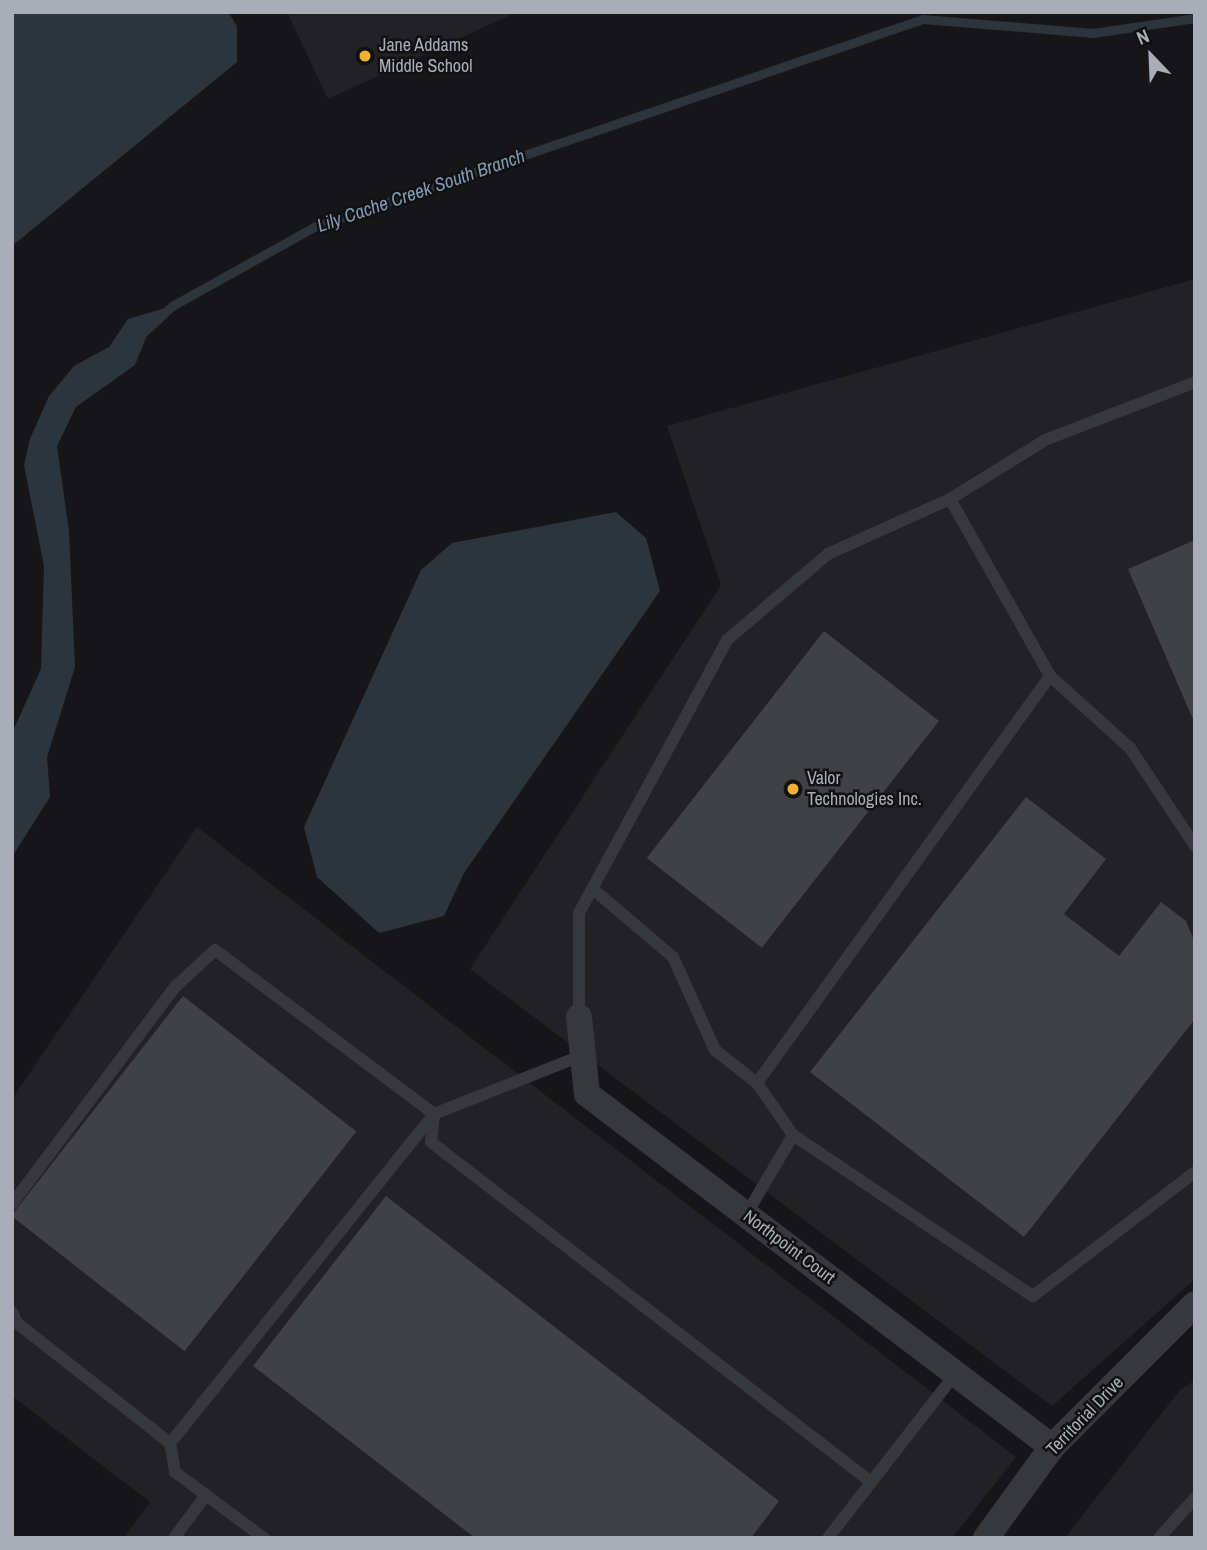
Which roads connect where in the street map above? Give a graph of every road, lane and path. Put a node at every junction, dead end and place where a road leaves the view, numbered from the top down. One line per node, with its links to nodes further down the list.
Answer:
1 (1195, 383): 2 (lane)
2 (950, 499): 3 (lane); 5 (lane)
3 (1050, 676): 4 (lane); 8 (lane)
4 (1195, 846)
5 (593, 889): 6 (lane); 8 (lane)
6 (579, 1017): 7 (street, Northpoint Court)
7 (583, 1055): 9 (lane); 13 (street, Northpoint Court)
8 (757, 1083): 10 (lane)
9 (434, 1114): 12 (lane); 17 (lane); 19 (lane)
10 (793, 1135): 11 (lane); 13 (lane)
11 (1195, 1172)
12 (12, 1204)
13 (747, 1215): 16 (street, Northpoint Court)
14 (1195, 1304): 18 (street, Territorial Drive)
15 (12, 1312): 17 (lane)
16 (956, 1374): 18 (street, Northpoint Court); 19 (lane)
17 (170, 1443): 20 (lane)
18 (1052, 1447): 25 (street, Territorial Drive)
19 (871, 1482): 24 (lane)
20 (206, 1495): 22 (lane); 23 (lane)
21 (1195, 1498): 26 (lane)
22 (174, 1538)
23 (264, 1538)
24 (828, 1538)
25 (986, 1538)
26 (1159, 1538)

